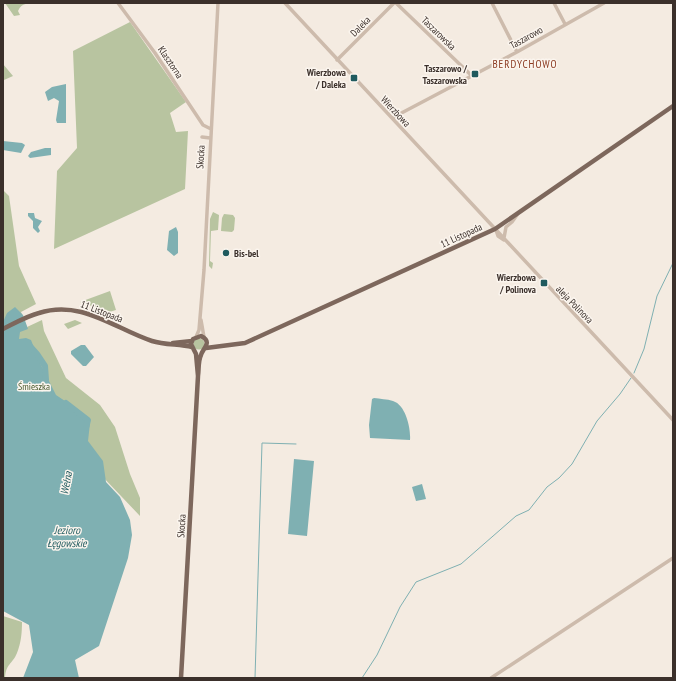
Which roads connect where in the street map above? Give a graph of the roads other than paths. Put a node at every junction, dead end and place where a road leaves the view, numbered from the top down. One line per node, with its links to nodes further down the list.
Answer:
1 (118, 3): 14 (street, Klasztorna)
2 (218, 3): 14 (street, Skocka)
3 (284, 3): 10 (street, Wierzbowa)
4 (395, 3): 10 (street, Daleka); 11 (street, Taszarowska)
5 (492, 3): 9 (street)
6 (554, 3): 8 (street)
7 (604, 3): 8 (street, Taszarowo)
8 (565, 24): 9 (street, Taszarowo)
9 (517, 52): 11 (street, Taszarowo)
10 (337, 60): 13 (street, Wierzbowa)
11 (472, 76): 13 (street, Taszarowo)
12 (673, 106): 17 (main road, 11 Listopada)
13 (392, 118): 18 (street, Wierzbowa)
14 (211, 129): 16 (street, Skocka)
15 (202, 137): 16 (street)
16 (210, 138): 20 (street, Skocka)
17 (518, 214): 18 (main road, 11 Listopada); 19 (street)
18 (495, 229): 19 (street, aleja Polinova); 26 (main road, 11 Listopada)
19 (505, 240): 31 (street, aleja Polinova)
20 (201, 313): 22 (street, Skocka); 23 (street, Skocka)
21 (3, 329): 25 (main road, 11 Listopada)
22 (196, 337): 23 (main road); 24 (main road)
23 (205, 339): 26 (main road, 11 Listopada); 28 (main road)
24 (192, 341): 25 (main road, 11 Listopada); 27 (main road)
25 (172, 344): 27 (main road, 11 Listopada)
26 (237, 346): 28 (main road, 11 Listopada)
27 (192, 347): 29 (main road)
28 (204, 350): 29 (main road); 30 (main road, Skocka)
29 (195, 351): 30 (main road, Skocka)
30 (198, 376): 33 (main road, Skocka)
31 (673, 420)
32 (673, 558): 34 (street)
33 (181, 678)
34 (491, 678)

